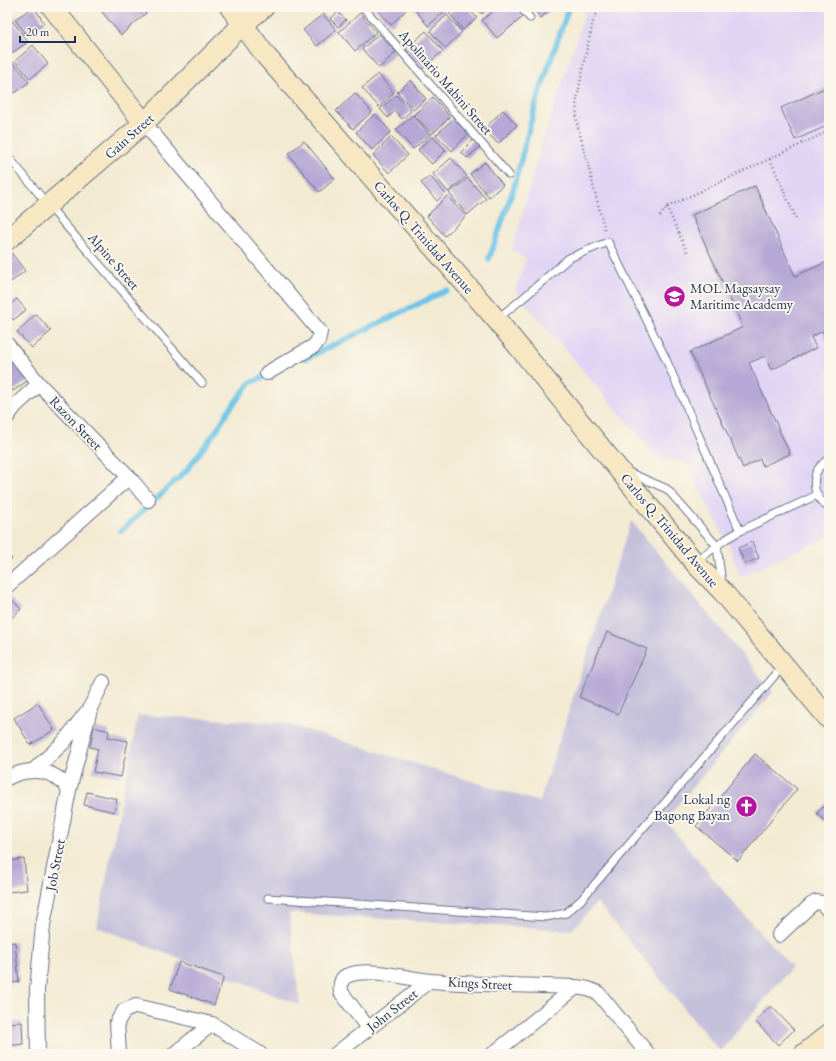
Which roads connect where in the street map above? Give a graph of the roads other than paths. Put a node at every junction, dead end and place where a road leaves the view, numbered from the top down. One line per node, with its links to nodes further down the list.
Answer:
1 (52, 7): 8 (main road)
2 (230, 7): 7 (main road, Carlos Q. Trinidad Avenue)
3 (264, 7): 7 (main road, Gain Street)
4 (363, 7): 10 (lane, Apolinario Mabini Street)
5 (520, 7): 6 (lane)
6 (530, 18)
7 (243, 24): 8 (main road, Gain Street); 13 (main road, Carlos Q. Trinidad Avenue)
8 (144, 123): 11 (main road, Gain Street); 15 (street)
9 (7, 155): 11 (lane, Alpine Street)
10 (509, 175)
11 (48, 205): 12 (main road, Gain Street); 16 (lane, Alpine Street)
12 (7, 240)
13 (496, 319): 20 (main road, Carlos Q. Trinidad Avenue); 25 (lane)
14 (7, 344): 17 (street, Razon Street)
15 (267, 373)
16 (202, 383)
17 (39, 384): 18 (street); 21 (street, Razon Street)
18 (7, 417)
19 (829, 459): 22 (lane)
20 (618, 468): 26 (lane, Carlos Q. Trinidad Avenue); 27 (main road, Carlos Q. Trinidad Avenue)
21 (129, 477): 23 (street, Razon Street); 28 (street)
22 (816, 495): 24 (lane); 25 (lane)
23 (148, 500)
24 (829, 508)
25 (740, 531): 26 (lane)
26 (716, 546): 27 (lane); 29 (lane, Carlos Q. Trinidad Avenue)
27 (695, 563): 29 (main road, Carlos Q. Trinidad Avenue)
28 (7, 586)
29 (723, 592): 30 (main road, Carlos Q. Trinidad Avenue)
30 (784, 665): 33 (main road, Carlos Q. Trinidad Avenue); 37 (lane)
31 (103, 682): 32 (street, Job Street)
32 (91, 706): 34 (street); 36 (street, Job Street)
33 (829, 720)
34 (33, 772): 35 (street); 36 (street)
35 (7, 778)
36 (69, 790): 46 (street, Job Street)
37 (268, 898)
38 (829, 911): 39 (street)
39 (779, 935)
40 (429, 981): 41 (street, Kings Street); 43 (street, John Street); 43 (street, Kings Street)
41 (576, 988): 45 (street, Kings Street); 51 (street)
42 (212, 1024): 47 (street); 48 (street); 49 (street)
43 (368, 1028): 50 (street, John Street)
44 (829, 1034): 52 (main road)
45 (646, 1053)
46 (38, 1054)
47 (119, 1054)
48 (174, 1054)
49 (260, 1054)
50 (336, 1054)
51 (493, 1054)
52 (804, 1054)

